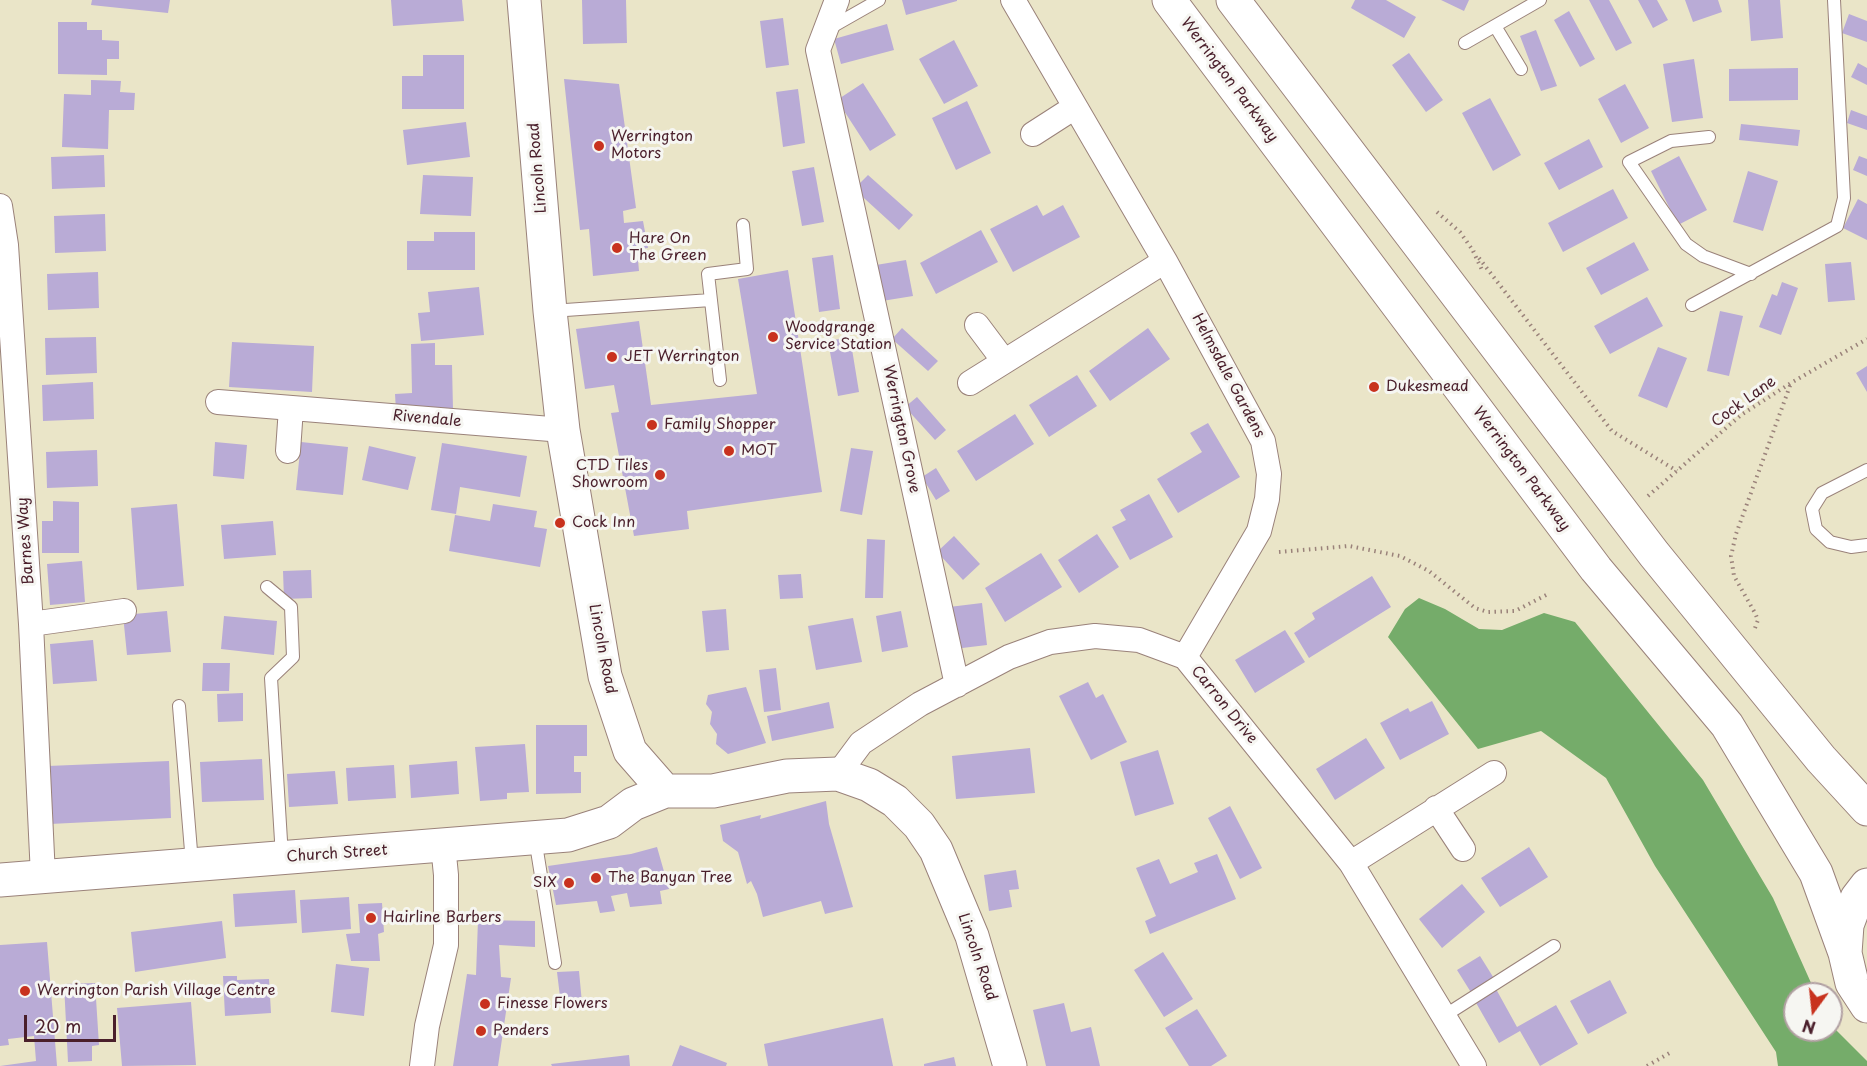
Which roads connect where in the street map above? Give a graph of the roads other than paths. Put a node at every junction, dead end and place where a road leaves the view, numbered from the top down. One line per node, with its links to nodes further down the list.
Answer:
1 (524, 0): 22 (main road, Lincoln Road)
2 (837, 0): 10 (street, Werrington Grove)
3 (879, 0): 10 (lane)
4 (1013, 0): 13 (street, Helmsdale Gardens)
5 (1169, 0): 54 (main road, Werrington Parkway)
6 (1233, 0): 43 (main road)
7 (1540, 0): 9 (lane)
8 (1834, 0): 19 (lane)
9 (1495, 26): 11 (lane); 12 (lane)
10 (826, 30): 37 (street, Werrington Grove)
11 (1465, 43)
12 (1521, 69)
13 (1075, 107): 14 (street); 18 (street, Helmsdale Gardens)
14 (1033, 134)
15 (1709, 137): 19 (lane)
16 (0, 206): 35 (street, Barnes Way)
17 (744, 225): 20 (lane)
18 (1165, 261): 24 (street); 36 (street, Helmsdale Gardens)
19 (1751, 274): 21 (lane)
20 (711, 300): 22 (lane); 25 (lane)
21 (1692, 305)
22 (550, 312): 29 (main road, Lincoln Road)
23 (977, 325): 24 (street)
24 (1004, 361): 26 (street)
25 (720, 380)
26 (970, 383)
27 (218, 402): 28 (street, Rivendale)
28 (291, 408): 29 (street, Rivendale); 30 (street)
29 (563, 430): 41 (main road, Lincoln Road)
30 (288, 451)
31 (1867, 470): 32 (lane)
32 (1867, 545)
33 (267, 586): 47 (lane)
34 (124, 611): 35 (street)
35 (31, 624): 50 (street, Barnes Way)
36 (1185, 657): 37 (street, Carron Drive); 48 (street, Carron Drive)
37 (957, 685): 40 (street, Carron Drive)
38 (179, 706): 49 (lane)
39 (1494, 773): 42 (street)
40 (838, 774): 41 (main road, Lincoln Road); 59 (main road, Lincoln Road)
41 (664, 791): 44 (main road, Church Street)
42 (1436, 808): 46 (street); 48 (street)
43 (1867, 809)
44 (535, 837): 45 (main road, Church Street); 55 (lane)
45 (443, 845): 47 (main road, Church Street); 58 (street)
46 (1463, 849)
47 (282, 858): 49 (main road, Church Street)
48 (1351, 863): 57 (street, Carron Drive)
49 (192, 864): 50 (main road, Church Street)
50 (43, 876): 51 (main road, Church Street)
51 (0, 880)
52 (1867, 885): 54 (main road)
53 (1554, 946): 57 (lane)
54 (1845, 953): 56 (main road)
55 (555, 963)
56 (1867, 1006)
57 (1444, 1016): 60 (street, Carron Drive)
58 (422, 1066)
59 (1010, 1066)
60 (1474, 1066)

